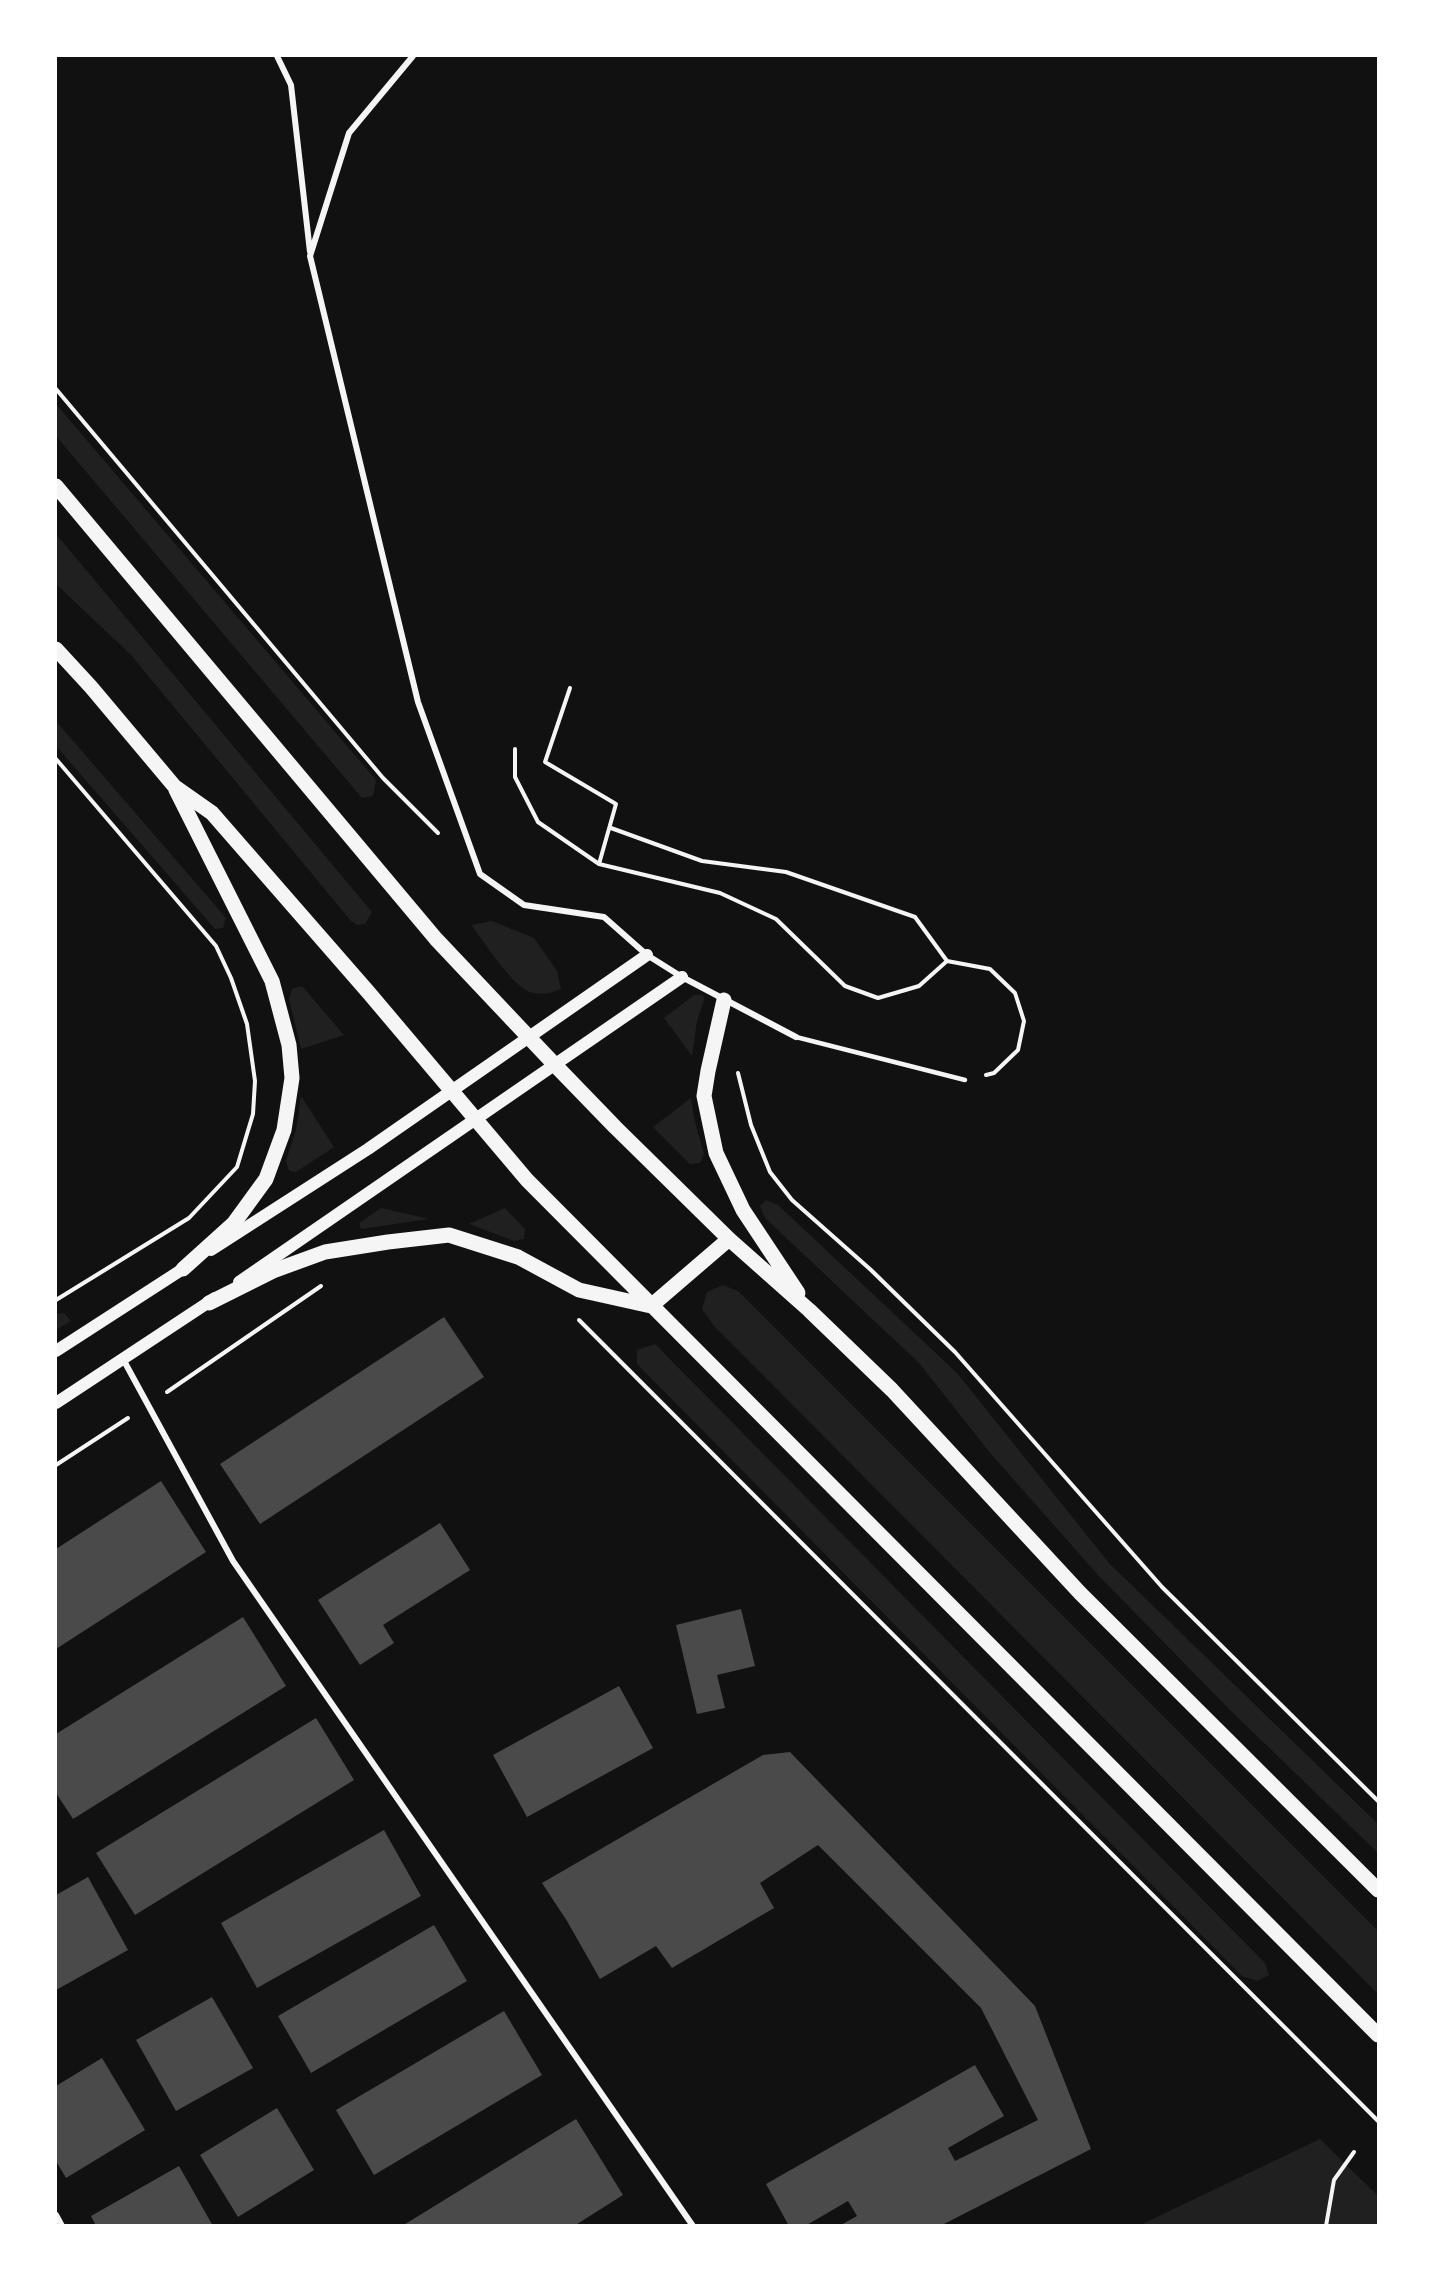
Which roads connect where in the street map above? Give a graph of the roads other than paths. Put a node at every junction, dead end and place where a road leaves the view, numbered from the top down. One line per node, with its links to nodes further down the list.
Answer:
1 (277, 56): 3 (street)
2 (413, 56): 3 (street)
3 (310, 256): 7 (street)
4 (56, 486): 11 (main road)
5 (56, 649): 6 (main road)
6 (175, 787): 14 (main road); 17 (main road)
7 (647, 955): 8 (street); 11 (main road)
8 (682, 977): 9 (street); 12 (main road)
9 (724, 1000): 10 (street); 20 (main road)
10 (796, 1037): 13 (lane)
11 (530, 1038): 12 (main road); 14 (main road)
12 (555, 1065): 15 (main road); 16 (main road)
13 (965, 1080)
14 (452, 1092): 15 (main road); 17 (main road)
15 (476, 1120): 18 (main road); 19 (main road)
16 (729, 1239): 19 (main road); 20 (main road)
17 (183, 1269): 21 (main road)
18 (209, 1303): 19 (main road); 22 (main road)
19 (651, 1306): 25 (main road)
20 (809, 1310): 24 (main road)
21 (56, 1351)
22 (123, 1359): 23 (main road); 28 (street)
23 (56, 1403)
24 (1378, 1890)
25 (1378, 2035)
26 (56, 2215): 27 (street)
27 (62, 2226)
28 (693, 2226)

